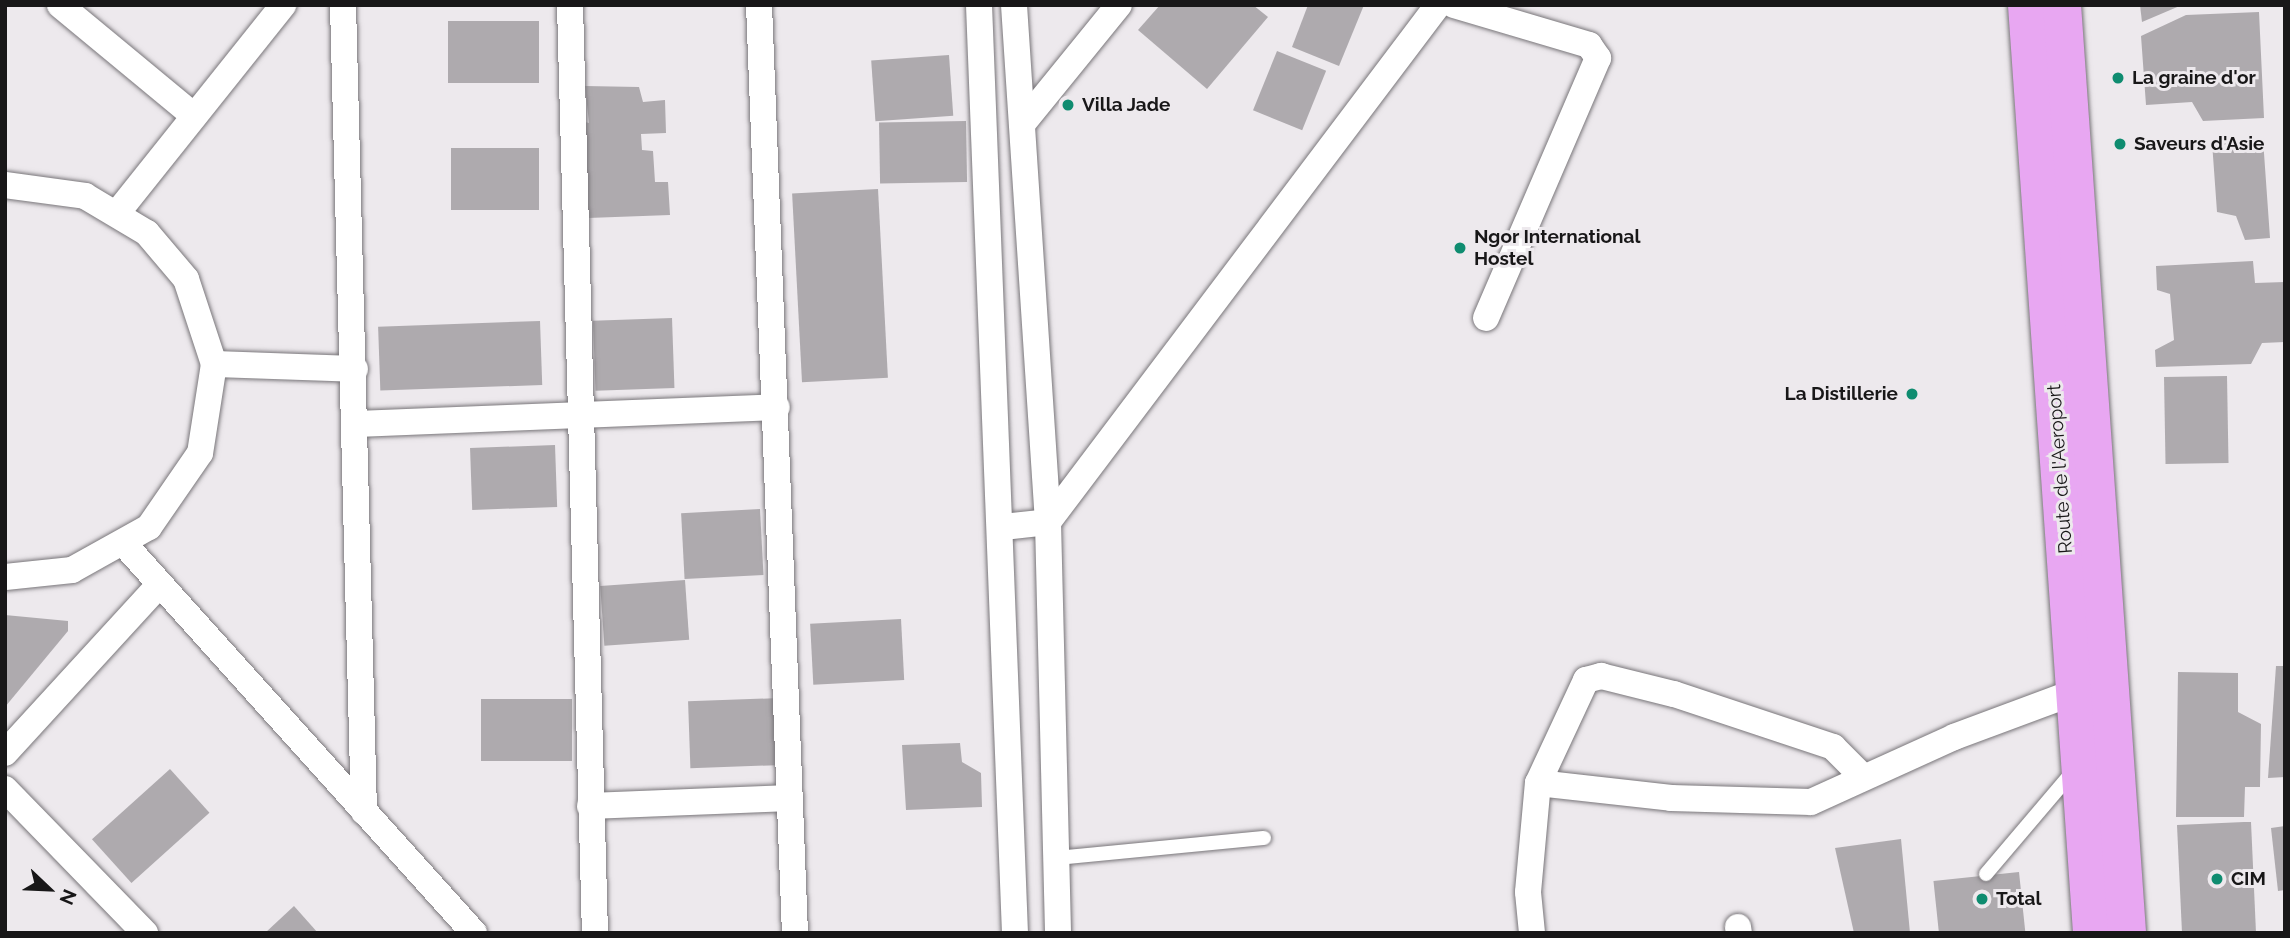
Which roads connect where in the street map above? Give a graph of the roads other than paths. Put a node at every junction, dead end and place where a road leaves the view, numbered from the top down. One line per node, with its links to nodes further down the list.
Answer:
1 (60, 5): 13 (street)
2 (283, 5): 13 (street)
3 (344, 5): 19 (street)
4 (570, 5): 21 (street)
5 (760, 5): 20 (street)
6 (979, 5): 24 (street)
7 (1014, 5): 14 (street)
8 (1119, 5): 14 (street)
9 (1438, 5): 23 (street)
10 (1454, 5): 17 (street)
11 (2027, 5): 28 (highway, Route de l'Aeroport)
12 (2062, 5): 48 (highway, Route de l'Aeroport)
13 (194, 116): 16 (street)
14 (1023, 123): 23 (street)
15 (5, 185): 16 (street)
16 (118, 212): 18 (street)
17 (1486, 318)
18 (214, 364): 19 (street); 25 (street)
19 (355, 369): 22 (street)
20 (777, 408): 21 (street); 34 (street)
21 (577, 416): 22 (street); 35 (street)
22 (357, 424): 36 (street)
23 (1048, 522): 24 (street); 38 (street)
24 (1003, 527): 44 (street)
25 (125, 545): 26 (street); 27 (street)
26 (5, 577)
27 (160, 584): 29 (street); 36 (street)
28 (2075, 692): 30 (highway, Route de l'Aeroport); 31 (street)
29 (5, 753)
30 (2080, 763): 39 (lane); 47 (highway, Route de l'Aeroport)
31 (1862, 776): 32 (street); 32 (street)
32 (1538, 783): 46 (street)
33 (5, 789): 40 (street)
34 (790, 798): 35 (street); 43 (street)
35 (590, 806): 42 (street)
36 (363, 812): 41 (street)
37 (1264, 838): 38 (lane)
38 (1056, 858): 45 (street)
39 (1986, 874)
40 (145, 933)
41 (474, 933)
42 (595, 933)
43 (794, 933)
44 (1015, 933)
45 (1058, 933)
46 (1532, 933)
47 (2092, 933)
48 (2127, 933)

